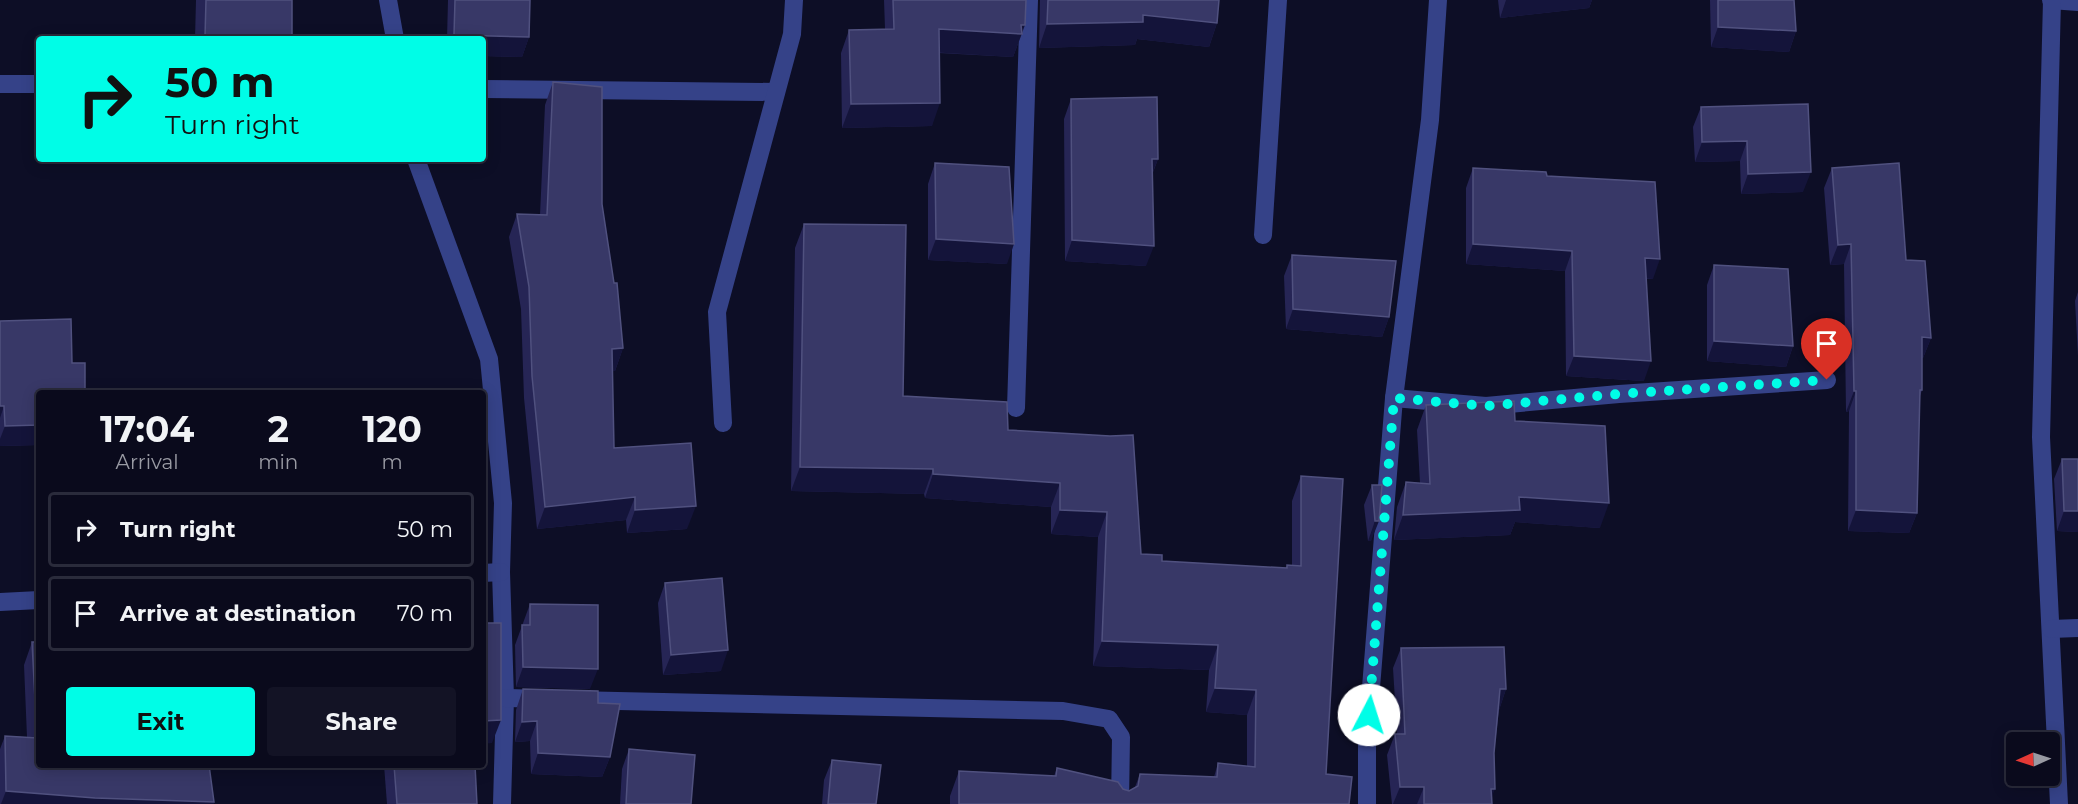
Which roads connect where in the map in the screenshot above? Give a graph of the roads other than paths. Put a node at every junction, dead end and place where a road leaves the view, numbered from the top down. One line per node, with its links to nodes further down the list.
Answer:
1 (388, 0): 8 (street)
2 (794, 0): 12 (street)
3 (1029, 0): 17 (street)
4 (1278, 0): 14 (street)
5 (1438, 0): 16 (street)
6 (2051, 0): 7 (street); 24 (street)
7 (2078, 2)
8 (394, 36)
9 (0, 84): 10 (street)
10 (36, 84)
11 (486, 88): 12 (street)
12 (776, 92): 18 (street)
13 (417, 162): 19 (street)
14 (1263, 235)
15 (1827, 380): 16 (street)
16 (1394, 398): 28 (street)
17 (1016, 408)
18 (723, 423)
19 (501, 572): 20 (street); 25 (street)
20 (486, 573)
21 (36, 600): 22 (street)
22 (0, 602)
23 (2078, 628): 24 (street)
24 (2051, 629): 29 (street)
25 (505, 698): 26 (street); 27 (street)
26 (502, 804)
27 (1120, 804)
28 (1367, 804)
29 (2059, 804)

